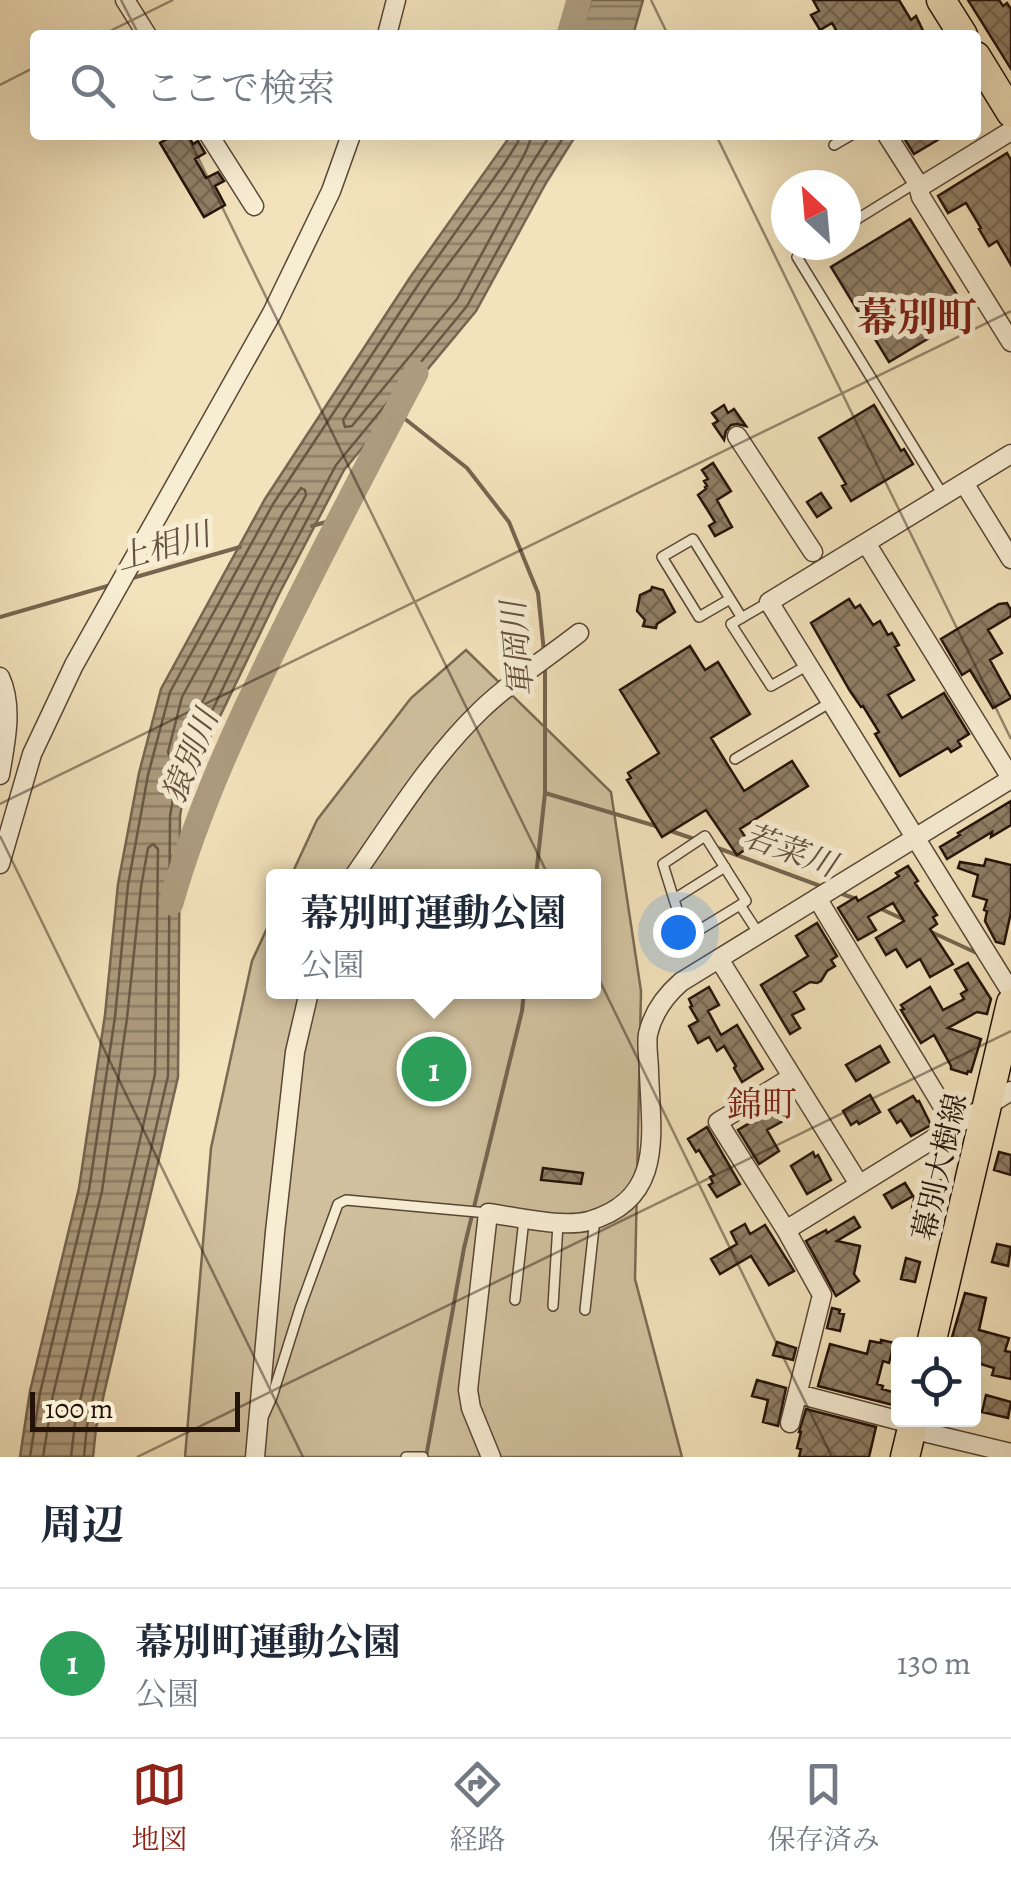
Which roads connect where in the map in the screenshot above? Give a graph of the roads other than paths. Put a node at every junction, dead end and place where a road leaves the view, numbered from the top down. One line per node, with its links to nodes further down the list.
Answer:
1 (125, 0): 4 (street)
2 (396, 0): 5 (street)
3 (941, 0): 6 (main road)
4 (144, 30)
5 (387, 30)
6 (960, 30)
7 (981, 64): 8 (main road)
8 (1011, 113)
9 (1011, 131): 15 (street)
10 (212, 140): 16 (street)
11 (350, 140): 40 (street)
12 (842, 140): 14 (lane)
13 (890, 140): 15 (street)
14 (834, 145)
15 (918, 185): 17 (lane); 19 (street)
16 (254, 206)
17 (861, 217)
18 (799, 260): 23 (lane)
19 (1011, 342)
20 (736, 436): 25 (street)
21 (1011, 454): 22 (street)
22 (964, 483): 23 (street); 26 (street)
23 (944, 496): 24 (street)
24 (866, 543): 28 (street); 38 (street)
25 (813, 552)
26 (1011, 559)
27 (730, 598): 27 (lane); 29 (lane)
28 (769, 602): 29 (lane); 31 (street)
29 (742, 618): 31 (lane)
30 (579, 634): 42 (street)
31 (808, 665): 34 (street)
32 (0, 677): 33 (street)
33 (6, 700): 35 (street); 37 (street)
34 (830, 702): 36 (lane); 39 (street)
35 (0, 720)
36 (735, 759)
37 (0, 775)
38 (1011, 778): 39 (street)
39 (914, 839): 43 (street); 48 (street)
40 (0, 864)
41 (725, 868): 44 (lane); 44 (lane); 45 (lane)
42 (359, 869)
43 (817, 898): 46 (street); 53 (street)
44 (674, 900): 45 (lane)
45 (740, 905): 46 (lane)
46 (759, 934): 47 (street)
47 (719, 960): 51 (street); 57 (street)
48 (1011, 992)
49 (308, 999): 66 (street)
50 (1011, 1003): 52 (main road, 幕別大樹線)
51 (792, 1077): 54 (street); 59 (street)
52 (999, 1099): 53 (street); 63 (main road, 幕別大樹線)
53 (954, 1125): 54 (street)
54 (859, 1184): 59 (street)
55 (488, 1213): 56 (street); 66 (lane); 72 (street)
56 (524, 1218): 58 (street); 60 (lane)
57 (595, 1218): 58 (street); 62 (lane)
58 (558, 1222): 61 (lane)
59 (786, 1230): 64 (street)
60 (516, 1300)
61 (553, 1306)
62 (586, 1310)
63 (933, 1337)
64 (798, 1394): 65 (street); 67 (street)
65 (790, 1423)
66 (258, 1426): 69 (street)
67 (910, 1433): 68 (street)
68 (1011, 1453)
69 (255, 1457)
70 (406, 1457): 71 (lane)
71 (423, 1457)
72 (491, 1457)

